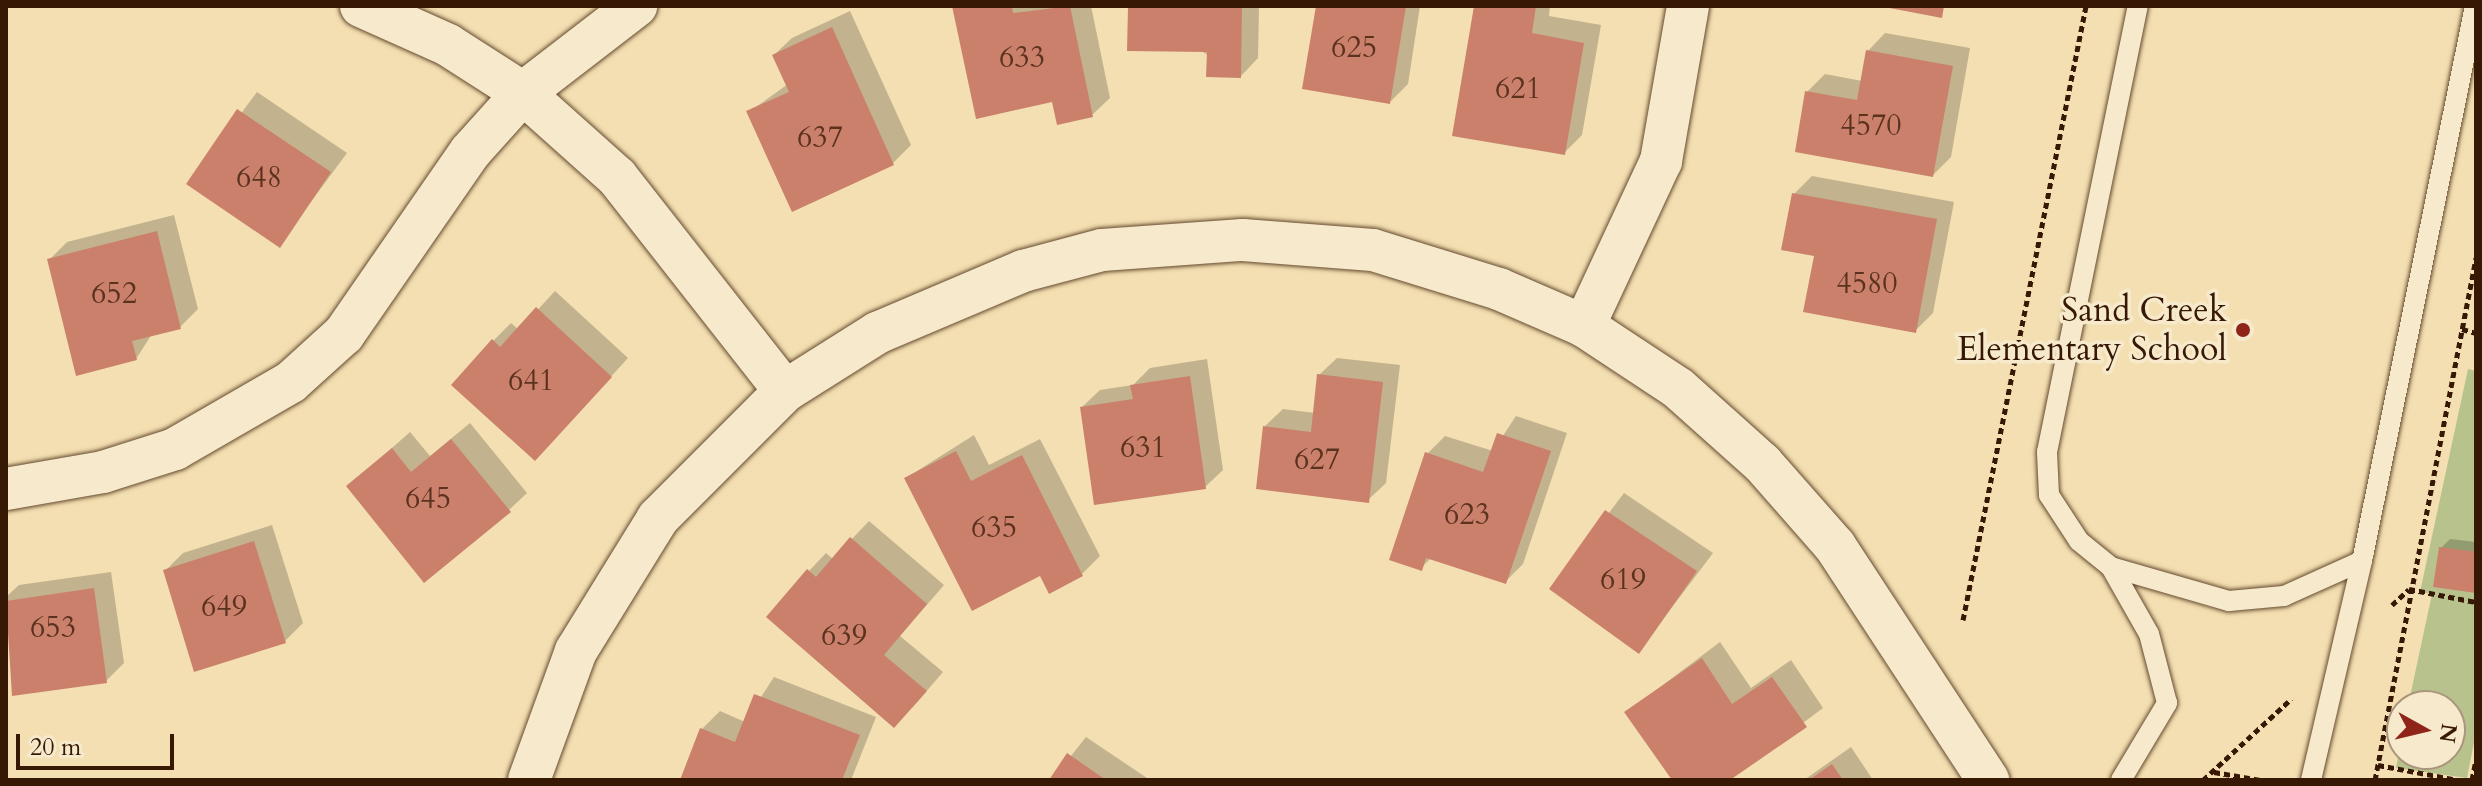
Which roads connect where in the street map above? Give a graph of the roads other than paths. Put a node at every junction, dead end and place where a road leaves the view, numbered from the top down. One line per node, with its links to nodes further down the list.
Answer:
1 (361, 6): 6 (street)
2 (636, 6): 6 (street)
3 (1688, 6): 7 (street)
4 (2138, 6): 11 (lane)
5 (2475, 6): 10 (lane)
6 (523, 93): 8 (street); 9 (street)
7 (1584, 326): 8 (street); 13 (street)
8 (785, 391): 12 (street)
9 (6, 489)
10 (2362, 561): 11 (lane); 15 (lane)
11 (2111, 567): 14 (lane)
12 (529, 780)
13 (1988, 780)
14 (2121, 780)
15 (2311, 780)

